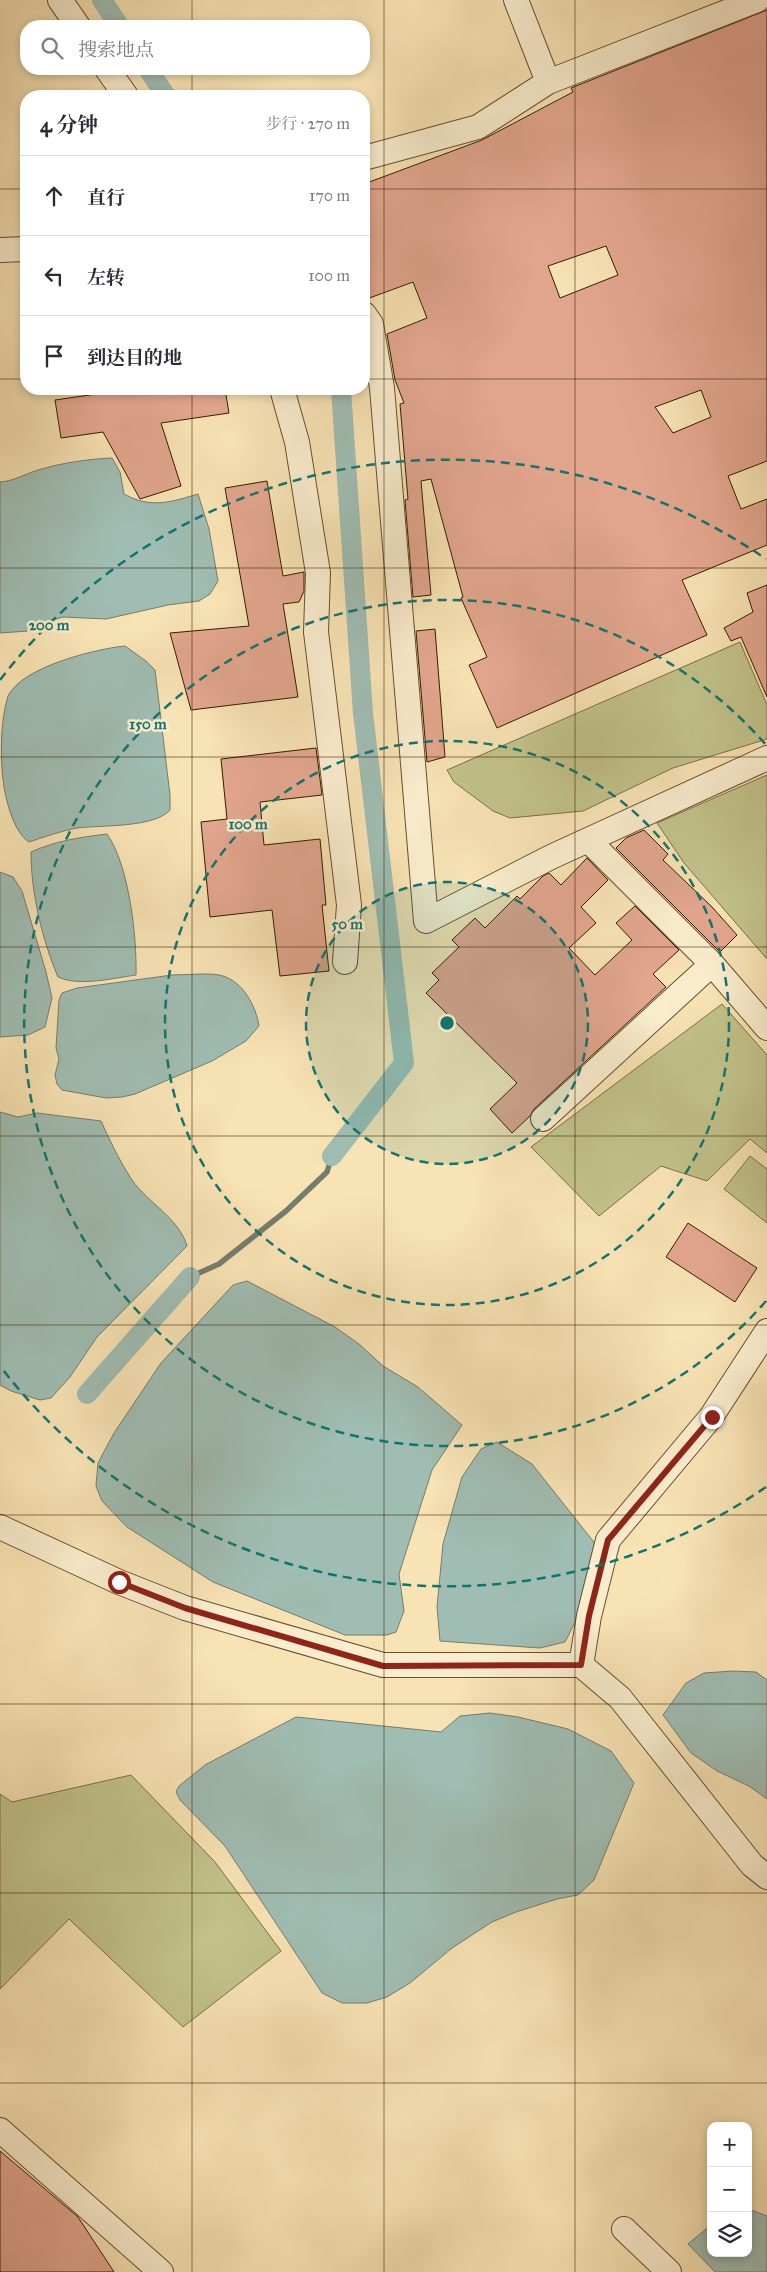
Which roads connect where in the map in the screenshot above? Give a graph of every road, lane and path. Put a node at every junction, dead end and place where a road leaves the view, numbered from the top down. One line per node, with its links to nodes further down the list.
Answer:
1 (60, 0): 4 (street)
2 (516, 0): 6 (street)
3 (757, 0): 6 (street)
4 (74, 20)
5 (111, 75): 7 (street)
6 (548, 82): 8 (street)
7 (122, 90)
8 (370, 156)
9 (20, 249): 10 (street)
10 (0, 250)
11 (370, 324): 14 (street)
12 (284, 395): 15 (street)
13 (767, 758): 14 (street)
14 (588, 840): 16 (street)
15 (345, 962)
16 (712, 964): 17 (street); 18 (street)
17 (767, 1028)
18 (543, 1119)
19 (767, 1331): 21 (street)
20 (0, 1527): 21 (street)
21 (581, 1665): 22 (street)
22 (767, 1877)
23 (0, 2130): 25 (street)
24 (624, 2229): 26 (street)
25 (161, 2272)
26 (669, 2272)

